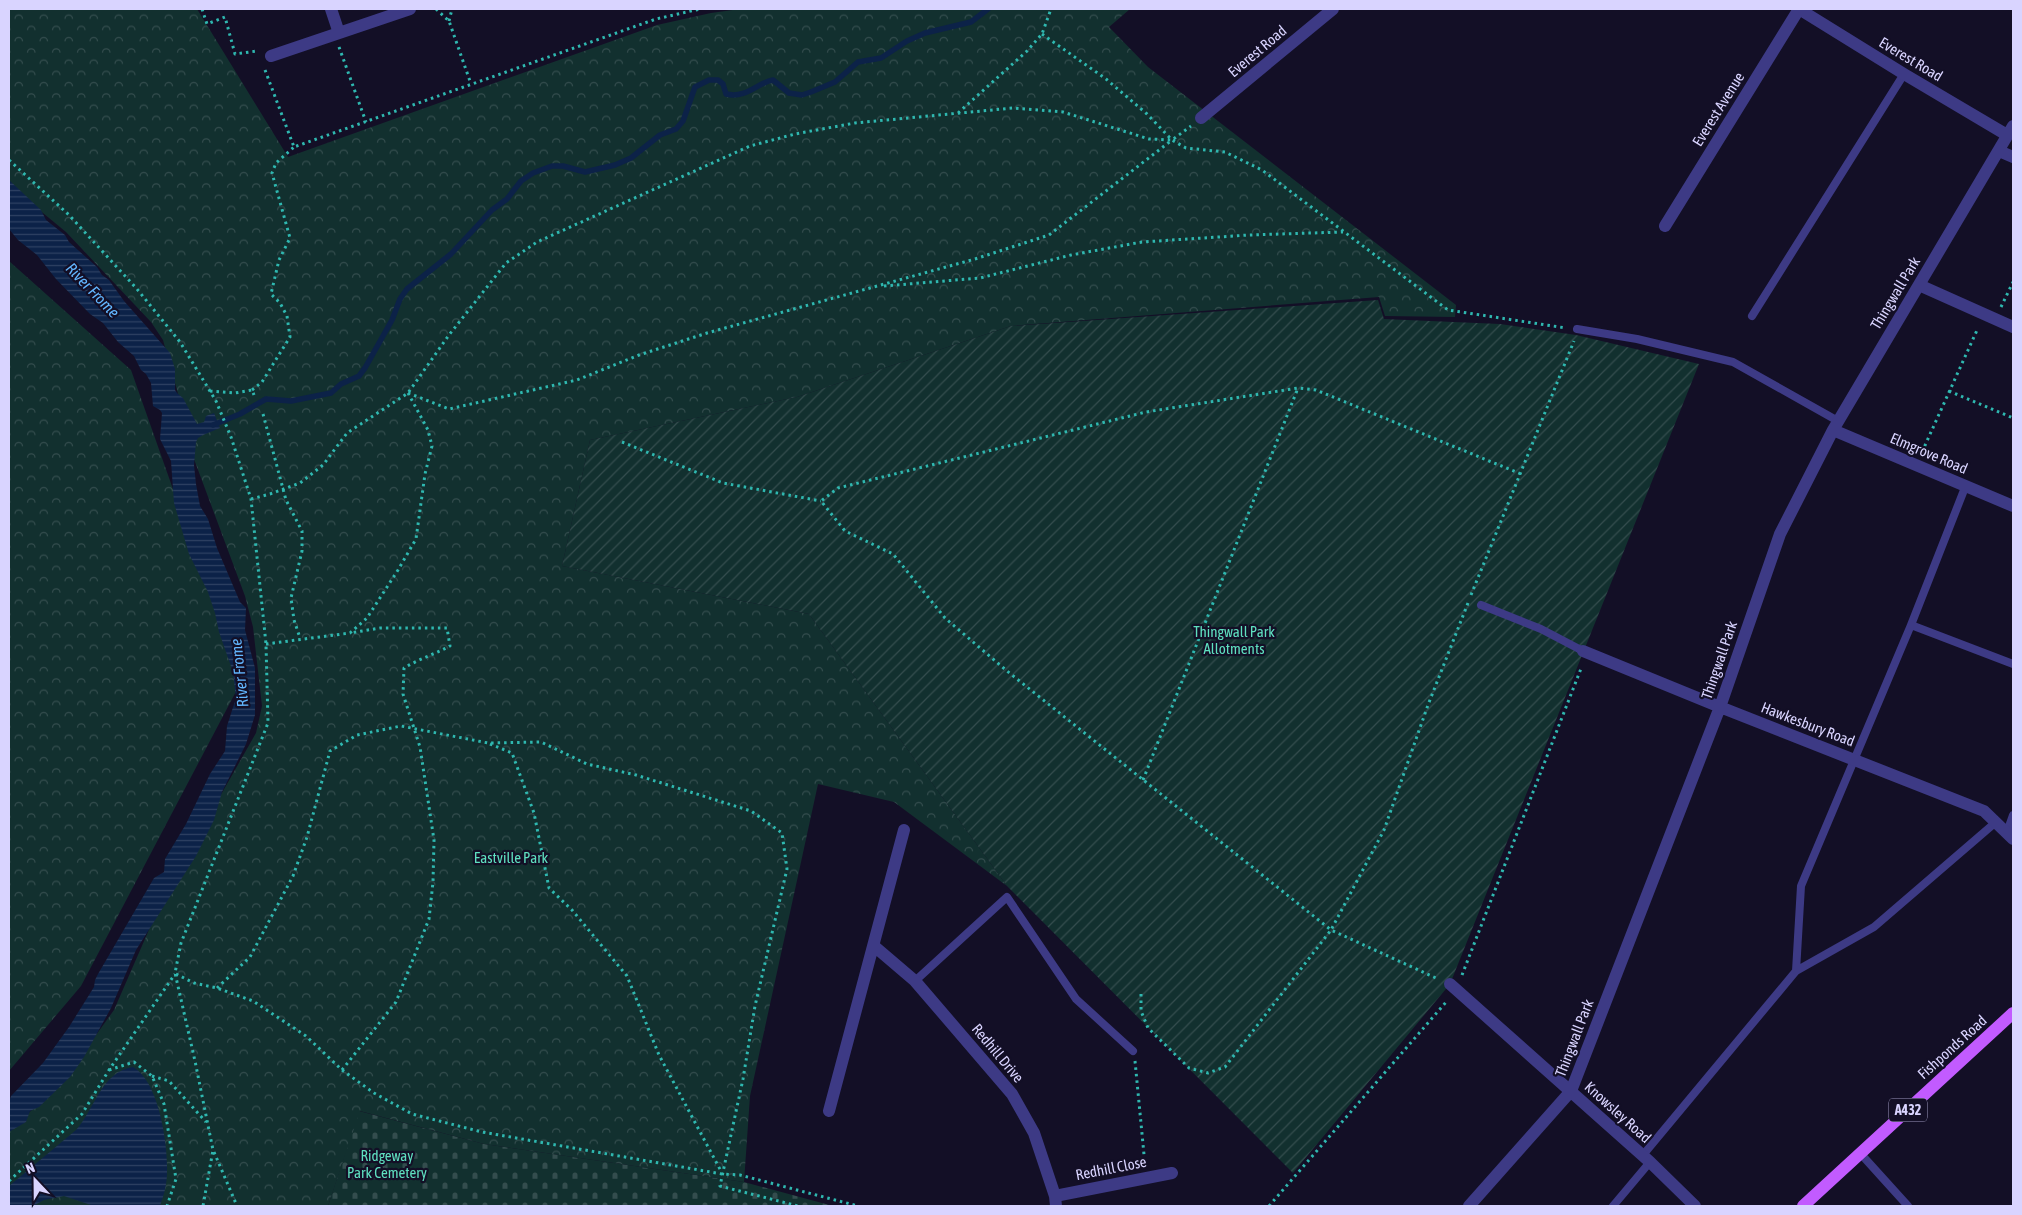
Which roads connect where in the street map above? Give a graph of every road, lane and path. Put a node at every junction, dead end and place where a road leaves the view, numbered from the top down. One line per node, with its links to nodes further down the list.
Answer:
1 (202, 9): 13 (path)
2 (332, 9): 11 (street)
3 (410, 9): 11 (street)
4 (436, 9): 10 (path)
5 (452, 9): 10 (path)
6 (700, 9): 16 (path)
7 (1051, 9): 12 (path)
8 (1333, 9): 18 (street, Everest Road)
9 (1798, 9): 15 (street, Everest Road); 26 (street, Everest Avenue)
10 (449, 21): 16 (path)
11 (337, 34): 13 (street); 19 (path)
12 (1042, 34): 17 (path); 21 (path)
13 (266, 58)
14 (264, 68): 22 (path)
15 (1904, 74): 20 (street, Everest Road); 31 (lane)
16 (471, 84): 19 (path)
17 (958, 113): 21 (path); 39 (path)
18 (1202, 118): 21 (path)
19 (366, 122): 22 (path)
20 (2010, 130): 23 (street, Thingwall Park)
21 (1172, 140): 27 (path); 30 (path)
22 (294, 147): 36 (path)
23 (1999, 151): 24 (street); 29 (street, Thingwall Park)
24 (2013, 157)
25 (9, 160): 37 (path)
26 (1665, 226)
27 (1344, 232): 30 (path); 34 (path)
28 (2013, 282): 32 (path)
29 (1919, 285): 32 (street); 43 (street, Thingwall Park)
30 (876, 286): 39 (path)
31 (1752, 316)
32 (1990, 316): 33 (street); 38 (path)
33 (2013, 327)
34 (1577, 329): 43 (lane); 46 (path)
35 (1298, 388): 46 (path); 50 (path); 63 (path)
36 (252, 390): 37 (path); 40 (path)
37 (210, 391): 49 (path)
38 (1949, 391): 42 (path); 45 (path)
39 (408, 393): 48 (path); 54 (path)
40 (254, 395)
41 (263, 414): 48 (path)
42 (2013, 418)
43 (1835, 426): 45 (street, Elmgrove Road); 59 (street, Thingwall Park)
44 (622, 442): 50 (path)
45 (1916, 465): 47 (street, Elmgrove Road)
46 (1521, 474): 68 (path)
47 (1966, 485): 51 (street, Elmgrove Road); 53 (lane)
48 (283, 490): 49 (path); 55 (path)
49 (250, 499): 56 (path)
50 (821, 501): 63 (path)
51 (2013, 506)
52 (1481, 605): 57 (lane)
53 (1910, 625): 58 (lane); 62 (lane)
54 (350, 633): 55 (path); 60 (path)
55 (300, 638): 56 (path)
56 (266, 644): 71 (path)
57 (1585, 652): 59 (street, Hawkesbury Road); 73 (path)
58 (2013, 664)
59 (1720, 707): 62 (street, Hawkesbury Road); 81 (street, Thingwall Park)
60 (415, 729): 61 (path); 74 (path); 79 (path)
61 (488, 743): 88 (path); 88 (path)
62 (1855, 759): 65 (street, Hawkesbury Road); 70 (lane)
63 (1143, 780): 68 (path)
64 (2013, 816): 67 (lane)
65 (1996, 822): 67 (street, Hawkesbury Road); 70 (lane)
66 (904, 830): 69 (street)
67 (2010, 836)
68 (1331, 930): 73 (path); 75 (path)
69 (874, 946): 72 (street, Redhill Drive); 82 (street)
70 (1796, 971): 86 (lane)
71 (175, 974): 74 (path); 78 (path); 83 (path)
72 (915, 981): 77 (lane); 91 (street, Redhill Drive)
73 (1453, 987): 81 (street, Knowsley Road); 97 (path)
74 (217, 988): 79 (path)
75 (1141, 994)
76 (2013, 1013): 85 (main road, Fishponds Road / A432)
77 (1134, 1051): 89 (path)
78 (109, 1070): 80 (path); 90 (path)
79 (342, 1070): 88 (path)
80 (152, 1076): 83 (path); 92 (path)
81 (1571, 1091): 86 (street, Knowsley Road); 98 (street, Thingwall Park)
82 (828, 1111)
83 (206, 1122): 84 (path)
84 (213, 1150): 93 (path); 94 (path)
85 (1860, 1153): 101 (main road, Fishponds Road / A432); 102 (lane)
86 (1646, 1159): 99 (lane); 100 (street, Knowsley Road)
87 (1172, 1173): 89 (street, Redhill Close)
88 (722, 1174): 95 (path); 96 (path)
89 (1146, 1178): 91 (street, Redhill Close)
90 (9, 1181)
91 (1056, 1201)
92 (167, 1206)
93 (203, 1206)
94 (237, 1206)
95 (798, 1206)
96 (858, 1206)
97 (1268, 1206)
98 (1470, 1206)
99 (1613, 1206)
100 (1695, 1206)
101 (1803, 1206)
102 (1908, 1206)

